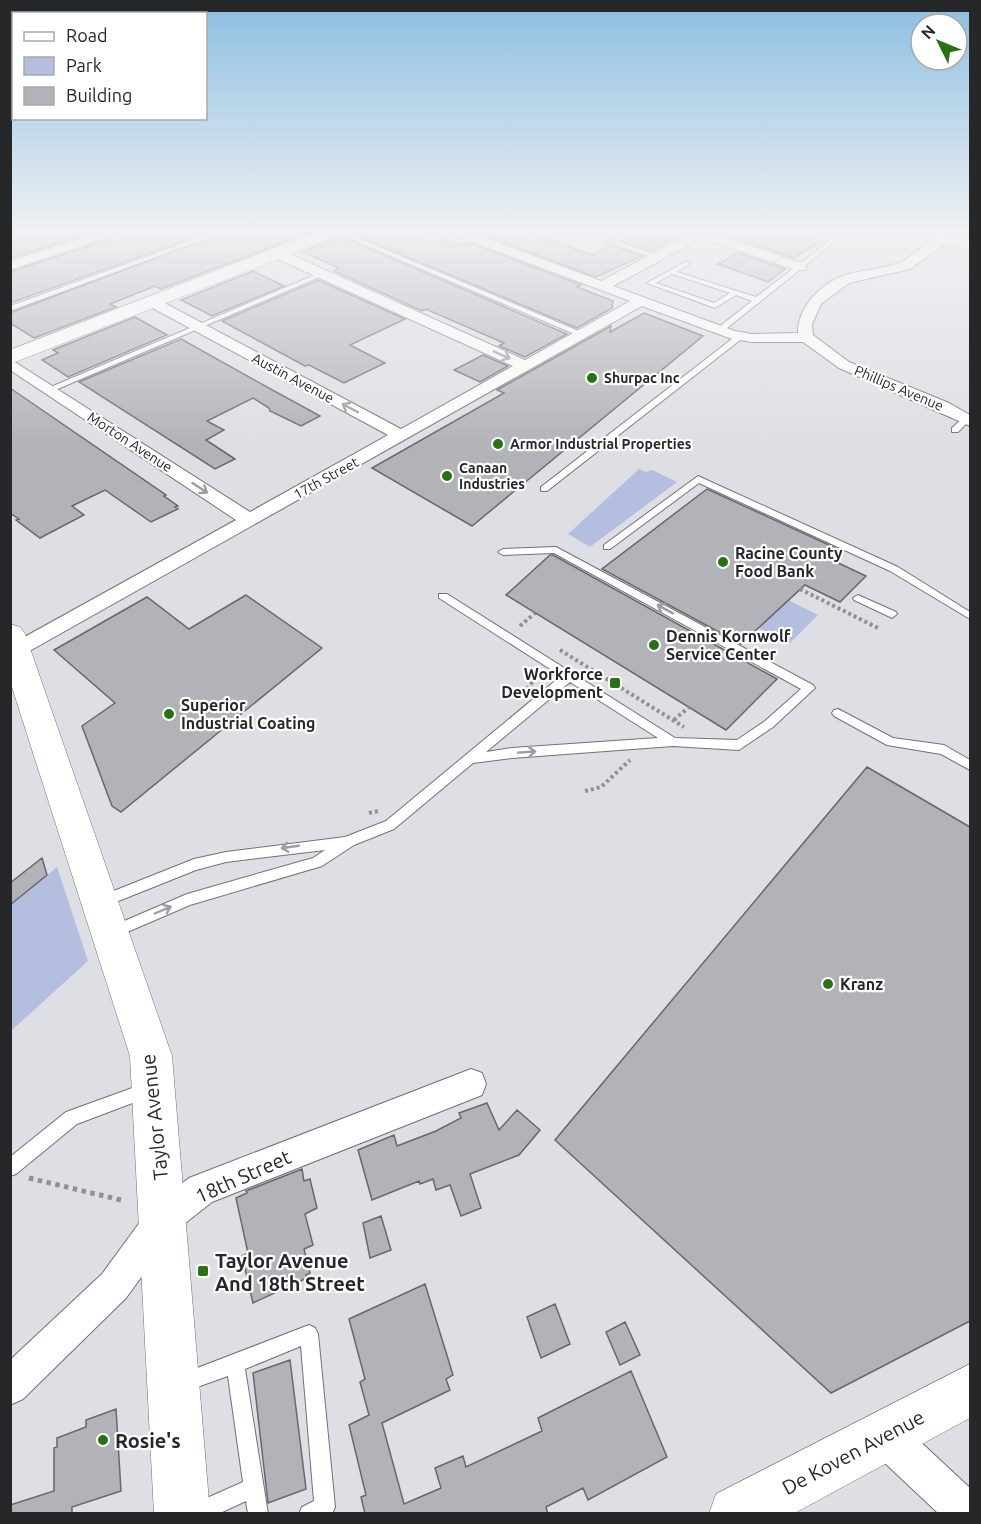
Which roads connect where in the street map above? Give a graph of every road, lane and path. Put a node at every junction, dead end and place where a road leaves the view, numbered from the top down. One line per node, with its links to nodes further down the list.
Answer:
1 (26, 303): 11 (lane)
2 (149, 303): 17 (street)
3 (154, 303): 12 (street, Austin Avenue)
4 (253, 303): 12 (lane)
5 (387, 303): 19 (street, one-way to 19)
6 (508, 303): 14 (lane)
7 (637, 303): 14 (street, 17th Street)
8 (647, 303): 13 (street)
9 (753, 303): 13 (lane)
10 (814, 303): 16 (street)
11 (10, 309)
12 (197, 327): 20 (lane); 22 (street, Austin Avenue, one-way to 12)
13 (719, 330): 15 (street)
14 (582, 334): 19 (street, 17th Street)
15 (740, 337): 16 (street); 23 (lane)
16 (806, 337): 21 (street, Phillips Avenue)
17 (10, 358)
18 (10, 363): 20 (street, Morton Avenue)
19 (526, 366): 22 (street, 17th Street)
20 (50, 389): 24 (street, Morton Avenue, one-way to 24)
21 (966, 422)
22 (402, 436): 24 (street, 17th Street)
23 (544, 489)
24 (250, 521): 37 (street, 17th Street)
25 (607, 547): 32 (lane)
26 (503, 552): 44 (lane, one-way to 26)
27 (800, 589): 35 (path)
28 (443, 597): 39 (lane)
29 (858, 598): 31 (lane)
30 (535, 613): 34 (path)
31 (892, 614)
32 (970, 616)
33 (512, 620): 34 (path)
34 (520, 626): 36 (path)
35 (878, 628)
36 (530, 631)
37 (12, 647): 50 (street, Taylor Avenue)
38 (557, 648): 42 (path)
39 (569, 676): 44 (lane); 46 (lane)
40 (689, 707): 42 (path)
41 (838, 713): 47 (lane)
42 (674, 720): 43 (path)
43 (690, 730)
44 (674, 742): 46 (lane, one-way to 44)
45 (636, 756): 48 (path)
46 (469, 759): 49 (lane)
47 (970, 765)
48 (585, 791)
49 (349, 841): 50 (lane, one-way to 49); 50 (lane, one-way to 50)
50 (104, 918): 52 (street, Taylor Avenue)
51 (471, 1084): 54 (street, 18th Street)
52 (153, 1088): 53 (lane); 54 (street, Taylor Avenue)
53 (16, 1172): 54 (path)
54 (142, 1210): 56 (street, 18th Street); 57 (street, Taylor Avenue)
55 (235, 1364): 57 (lane); 60 (lane); 64 (lane)
56 (10, 1386)
57 (174, 1387): 61 (street, Taylor Avenue)
58 (970, 1390): 59 (street, De Koven Avenue)
59 (884, 1436): 65 (street, De Koven Avenue); 66 (street)
60 (252, 1488): 62 (lane); 63 (lane)
61 (182, 1514)
62 (195, 1514)
63 (258, 1514)
64 (309, 1514)
65 (736, 1514)
66 (969, 1514)

